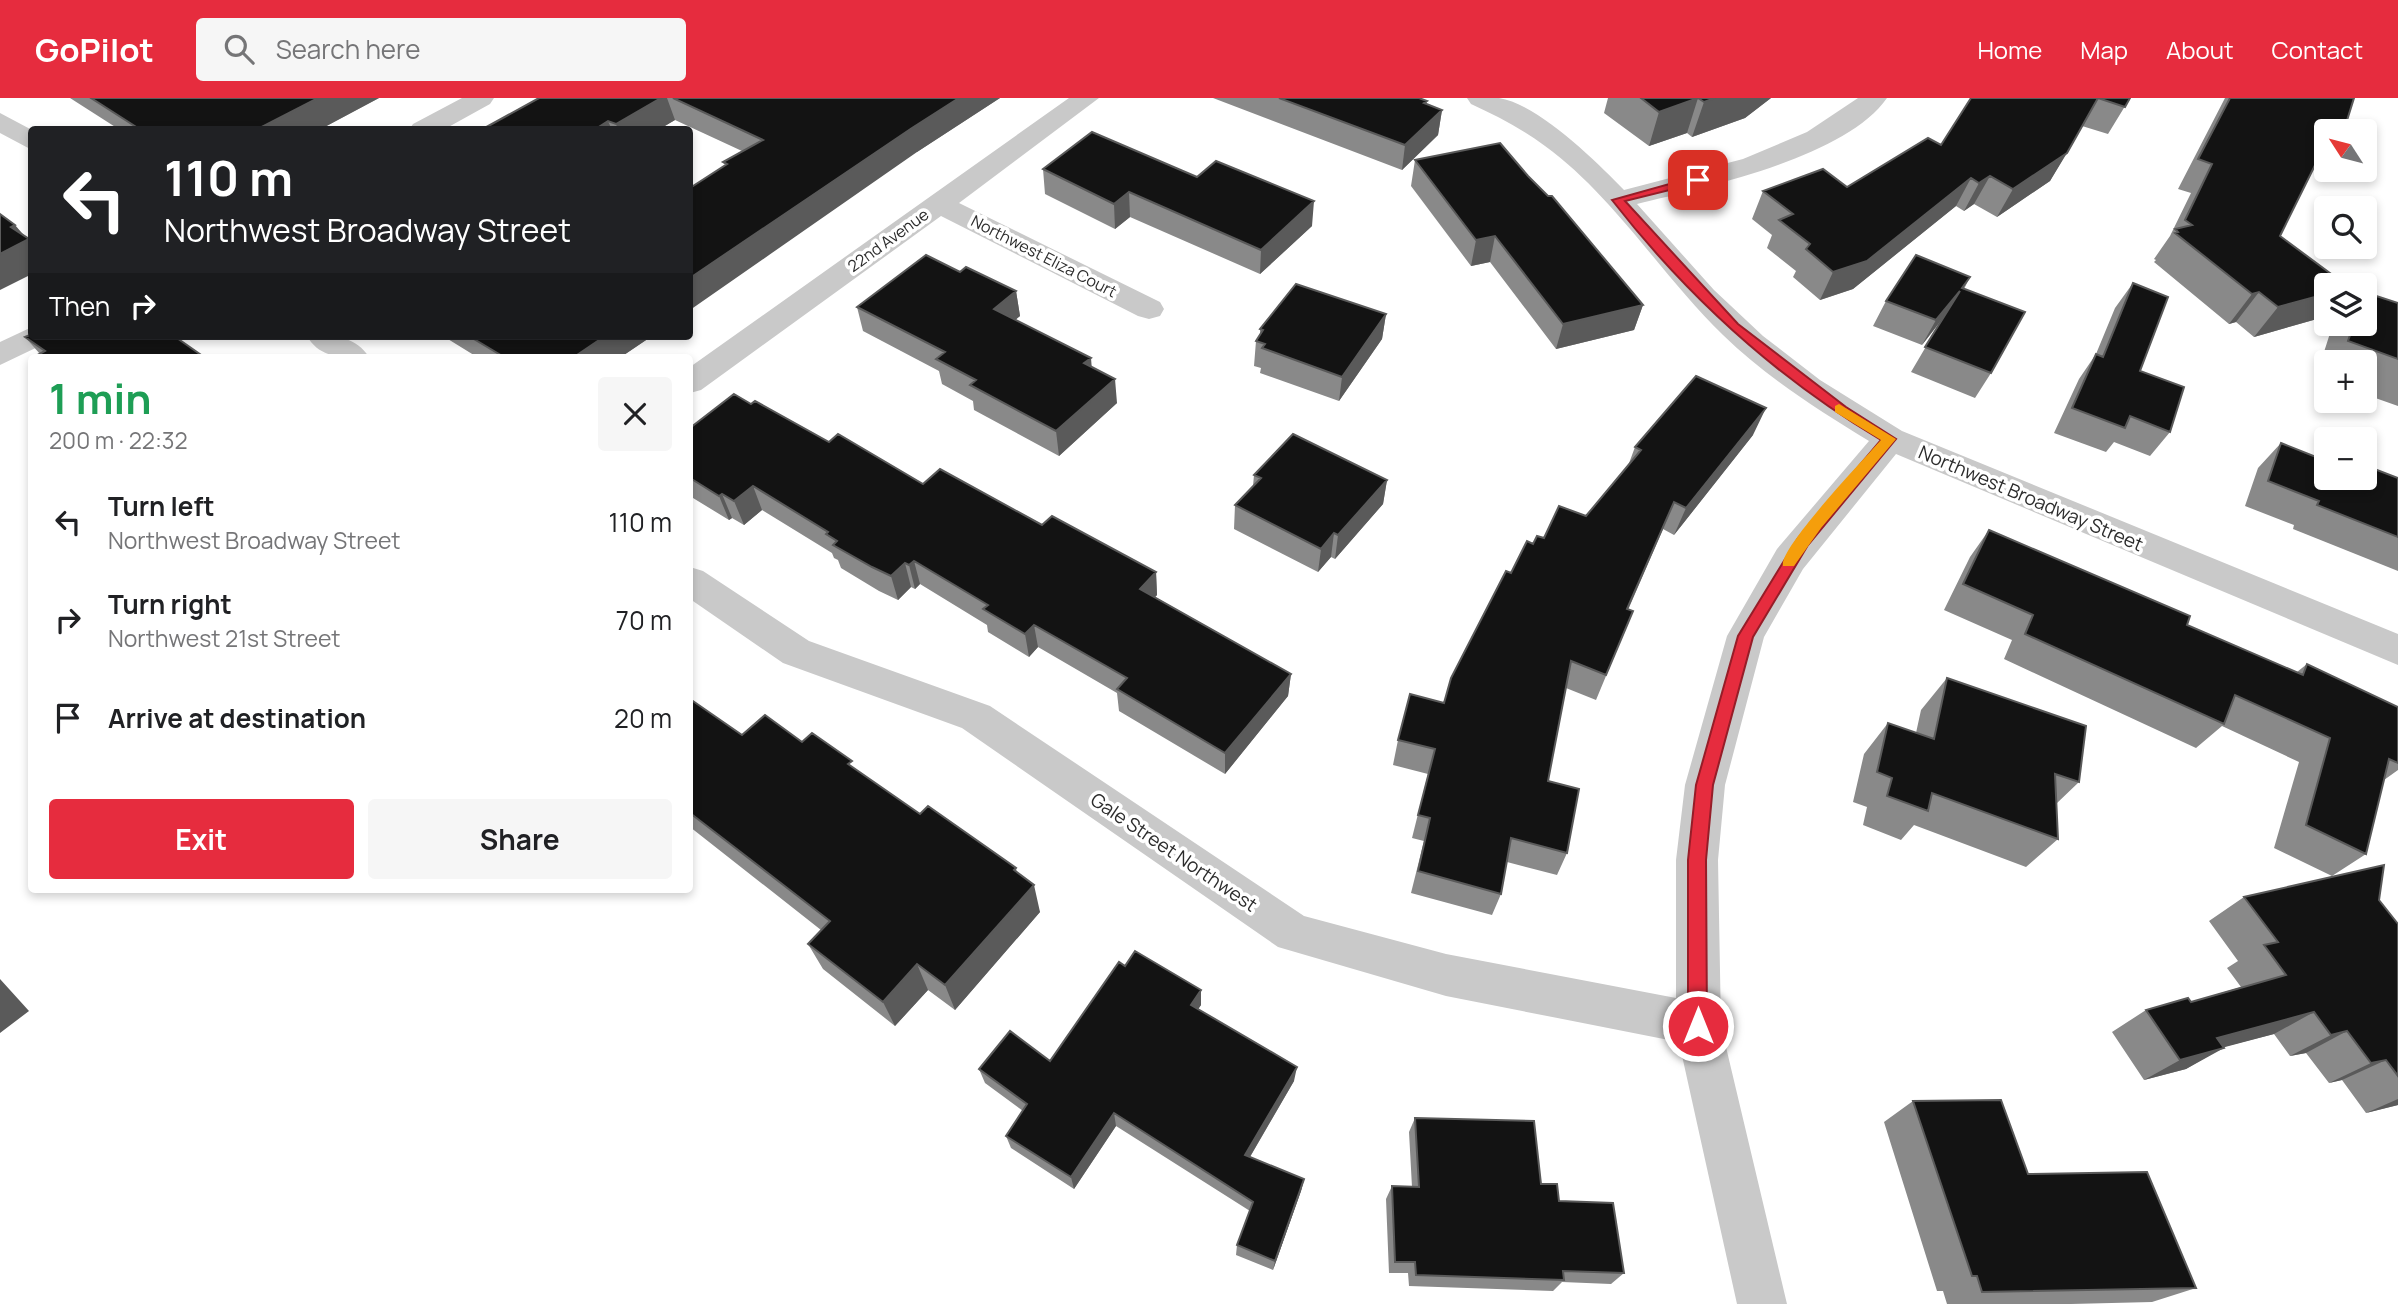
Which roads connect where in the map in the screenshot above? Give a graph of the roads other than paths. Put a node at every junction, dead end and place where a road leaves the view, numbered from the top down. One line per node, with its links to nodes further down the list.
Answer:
1 (481, 98): 6 (street)
2 (1086, 98): 9 (street, 22nd Avenue)
3 (1480, 98): 8 (street, Northwest Broadway Street)
4 (1874, 98): 8 (street)
5 (0, 121): 7 (street)
6 (429, 126)
7 (28, 139)
8 (1618, 200): 16 (street, Northwest Broadway Street)
9 (939, 204): 10 (street, Northwest Eliza Court); 15 (street, 22nd Avenue)
10 (1149, 309)
11 (28, 340): 14 (street)
12 (328, 340): 13 (street)
13 (349, 354)
14 (0, 355)
15 (693, 380)
16 (1890, 439): 18 (street, Northwest Broadway Street); 19 (street)
17 (693, 583): 19 (street, Gale Street Northwest)
18 (2398, 650)
19 (1698, 1026): 20 (street)
20 (1762, 1304)

